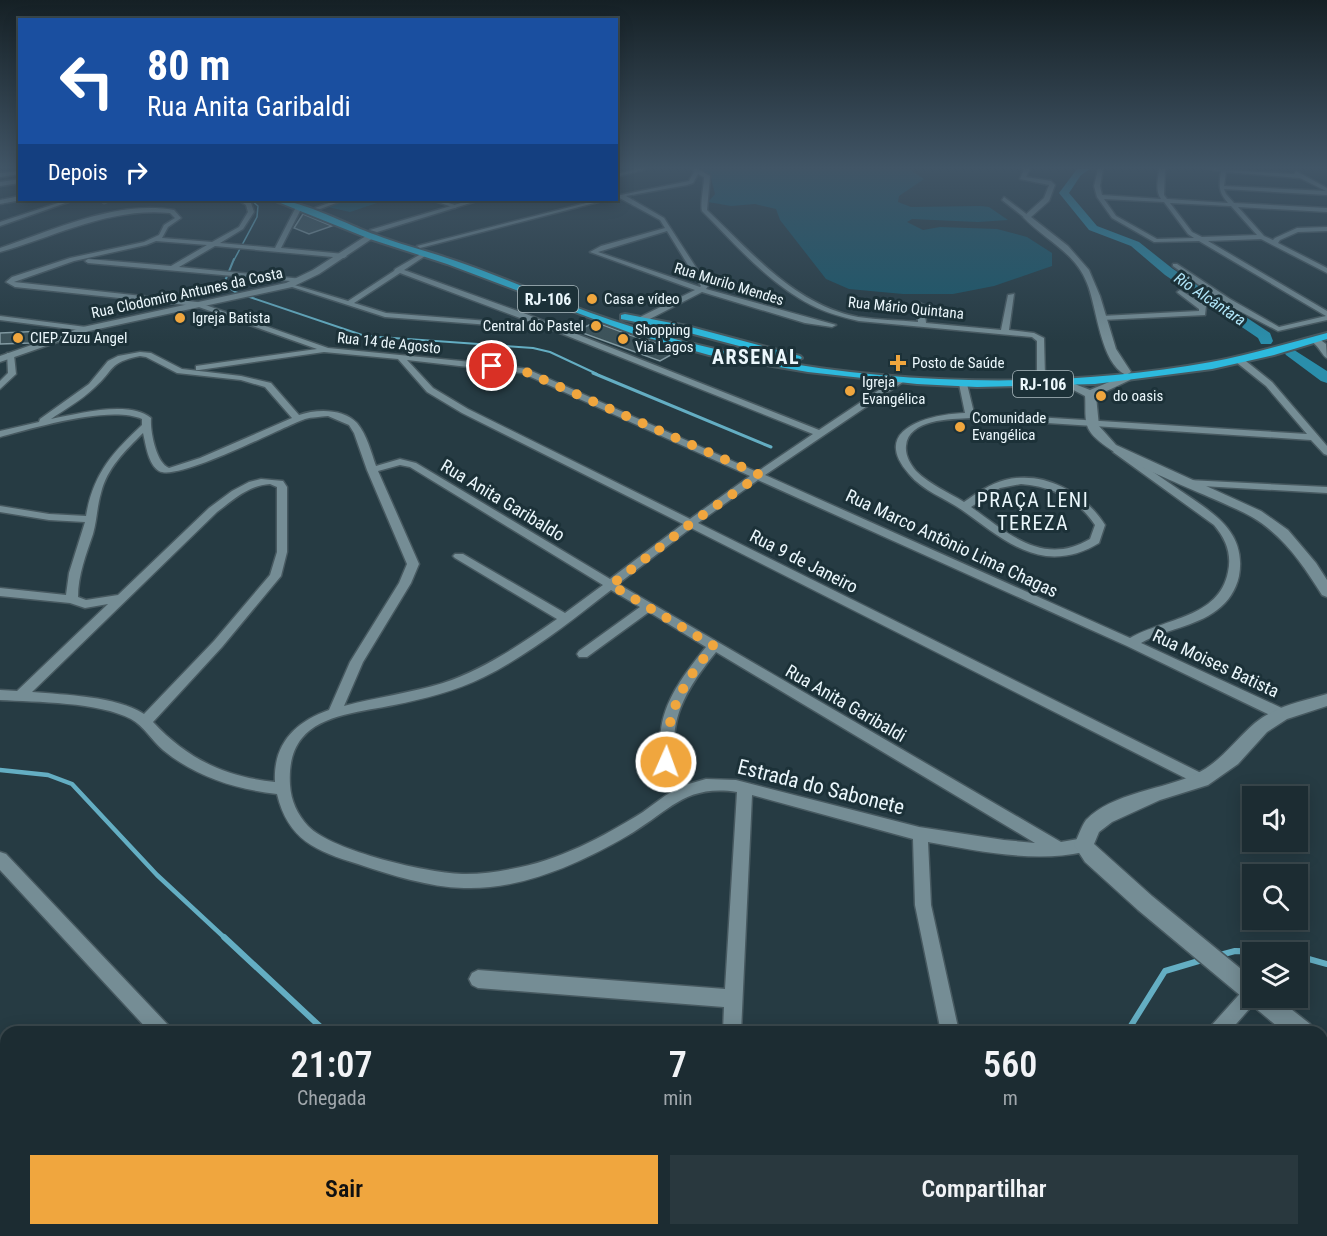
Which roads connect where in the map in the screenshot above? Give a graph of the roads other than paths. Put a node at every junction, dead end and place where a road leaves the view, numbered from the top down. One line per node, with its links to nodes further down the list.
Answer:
1 (74, 227): 23 (street)
2 (166, 227): 19 (street)
3 (242, 227): 22 (street)
4 (289, 227): 25 (street)
5 (358, 227): 17 (highway, RJ-106)
6 (359, 227): 17 (highway, RJ-106)
7 (392, 227): 17 (street, Rua Clodomiro Antunes da Costa)
8 (506, 227): 24 (street)
9 (667, 227): 15 (street)
10 (720, 227): 45 (street, Rua Mário Quintana)
11 (1040, 227): 42 (street)
12 (1130, 227): 20 (street)
13 (1185, 227): 20 (street)
14 (1253, 227): 18 (street)
15 (669, 229): 34 (street); 34 (street, Rua Murilo Mendes)
16 (1327, 229): 21 (street)
17 (373, 233): 24 (highway, RJ-106); 26 (street, Rua Clodomiro Antunes da Costa)
18 (1263, 237): 20 (street); 21 (street)
19 (156, 239): 22 (street); 27 (street)
20 (1203, 241): 40 (street)
21 (1275, 244): 31 (street)
22 (214, 245): 25 (street); 29 (street)
23 (0, 250)
24 (421, 250): 30 (street); 43 (highway, RJ-106); 51 (highway, RJ-106)
25 (277, 251): 26 (street)
26 (344, 255): 32 (street, Rua Clodomiro Antunes da Costa)
27 (72, 259): 29 (street); 37 (street, Rua 14 de Agosto)
28 (1175, 265): 40 (street)
29 (173, 268): 32 (street)
30 (397, 270): 38 (street); 47 (street)
31 (1327, 271)
32 (302, 280): 33 (street, Rua Clodomiro Antunes da Costa)
33 (290, 285): 37 (street, Rua Clodomiro Antunes da Costa); 38 (street)
34 (701, 291): 43 (street); 44 (street, Rua Murilo Mendes)
35 (1180, 292): 42 (street)
36 (1012, 295): 50 (street)
37 (197, 304): 48 (street, Rua Clodomiro Antunes da Costa); 54 (street, Rua 14 de Agosto)
38 (348, 304): 47 (street)
39 (920, 305): 45 (street)
40 (1327, 316)
41 (0, 318): 48 (street)
42 (1102, 318): 61 (street)
43 (639, 321): 46 (highway, RJ-106)
44 (832, 325)
45 (922, 325): 50 (street, Rua Mário Quintana)
46 (675, 326): 51 (highway); 62 (highway, RJ-106)
47 (552, 327): 73 (street)
48 (86, 329): 55 (street, Rua Clodomiro Antunes da Costa)
49 (1327, 329): 52 (highway, RJ-106)
50 (1005, 331): 62 (street, Rua Mário Quintana)
51 (657, 338): 63 (highway, RJ-106)
52 (1298, 341): 53 (highway, RJ-106); 56 (highway, RJ-106)
53 (1323, 342): 57 (street)
54 (327, 350): 59 (street, Rua 14 de Agosto); 60 (street)
55 (10, 355): 58 (street, Rua Clodomiro Antunes da Costa); 66 (street)
56 (1247, 356): 61 (highway, RJ-106); 75 (street)
57 (1327, 356)
58 (0, 359)
59 (402, 359): 79 (street, Rua 14 de Agosto); 85 (street, Rua 9 de Janeiro)
60 (180, 371): 69 (street); 70 (street)
61 (1126, 375): 62 (highway, RJ-106); 65 (highway, RJ-106); 67 (street)
62 (1041, 377)
63 (900, 380): 64 (highway, RJ-106); 73 (street)
64 (963, 384): 65 (highway, RJ-106); 68 (street)
65 (1067, 384): 67 (street)
66 (0, 386)
67 (1090, 394): 71 (street)
68 (970, 415): 71 (street); 82 (street)
69 (297, 419): 72 (street); 78 (street)
70 (38, 424): 72 (street); 74 (street)
71 (1094, 424): 75 (street); 76 (street)
72 (146, 426): 84 (street)
73 (819, 433): 79 (street)
74 (0, 434)
75 (1314, 437): 77 (street)
76 (1112, 447): 80 (street); 94 (street, Rua Moises Batista)
77 (1327, 452)
78 (372, 470): 87 (street, Rua Anita Garibaldo); 100 (street)
79 (760, 475): 85 (street); 94 (street, Rua Marco Antônio Lima Chagas)
80 (1188, 483): 81 (street); 89 (street)
81 (1327, 490)
82 (964, 507): 82 (street)
83 (0, 509): 84 (street)
84 (91, 519): 91 (street)
85 (690, 524): 87 (street); 103 (street, Rua 9 de Janeiro)
86 (459, 556): 93 (street)
87 (611, 585): 92 (street, Rua Anita Garibaldi); 93 (street)
88 (0, 592): 91 (street)
89 (1327, 592)
90 (123, 598): 91 (street); 98 (street); 102 (street)
91 (72, 599)
92 (648, 607): 95 (street, Rua Anita Garibaldi); 96 (street)
93 (564, 618): 100 (street)
94 (1131, 643): 101 (street, Rua Moises Batista)
95 (714, 646): 106 (street); 108 (street, Rua Anita Garibaldi)
96 (583, 654)
97 (0, 695): 98 (street)
98 (20, 696): 102 (street)
99 (1327, 700): 101 (street)
100 (334, 714): 105 (street)
101 (1281, 714): 103 (street)
102 (145, 722): 105 (street)
103 (1202, 780): 109 (street)
104 (745, 788): 106 (street, Estrada do Sabonete); 107 (street, Estrada do Sabonete); 113 (street)
105 (281, 789): 106 (street, Estrada do Sabonete)
106 (680, 791)
107 (920, 833): 108 (street, Estrada do Sabonete); 118 (street)
108 (1063, 851): 109 (street, Estrada do Sabonete)
109 (1088, 851): 112 (street)
110 (0, 859): 116 (street)
111 (478, 979): 113 (street)
112 (1242, 984)
113 (734, 999): 117 (street)
114 (1242, 1003): 119 (street)
115 (1272, 1008): 120 (street)
116 (157, 1026)
117 (732, 1026)
118 (949, 1026)
119 (1222, 1026)
120 (1295, 1026)

